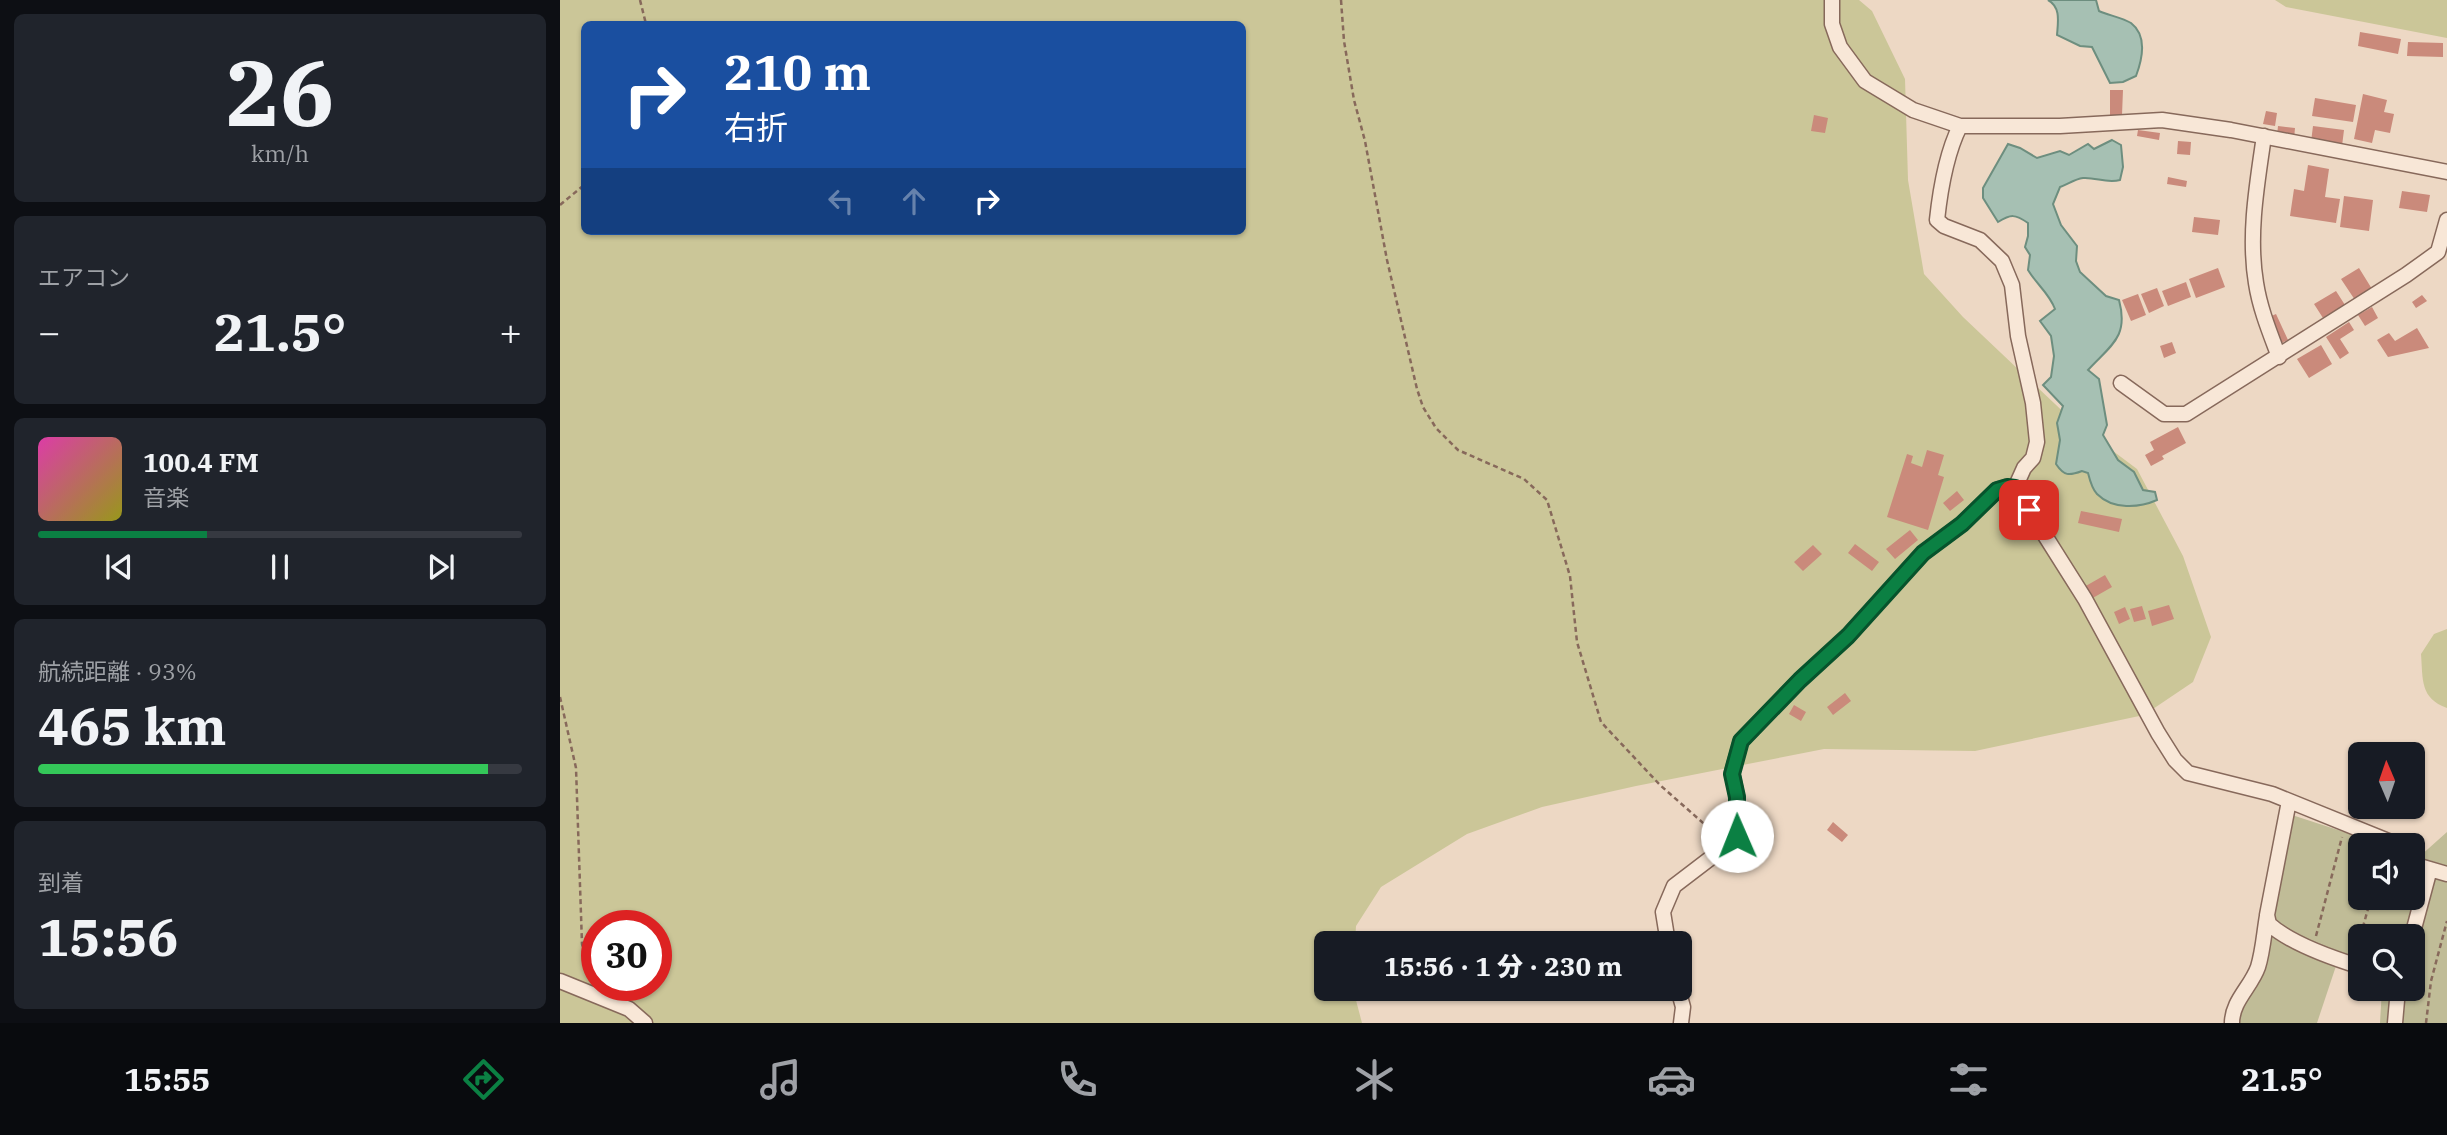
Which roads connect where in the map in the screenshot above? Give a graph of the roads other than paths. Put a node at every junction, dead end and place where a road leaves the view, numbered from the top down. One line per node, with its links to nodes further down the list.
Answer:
1 (1832, 0): 2 (street)
2 (1960, 126): 3 (street); 8 (street)
3 (2264, 136): 4 (street); 6 (street)
4 (2447, 172)
5 (2447, 220): 6 (street)
6 (2279, 357): 7 (street)
7 (2121, 383)
8 (2015, 488): 9 (street); 16 (street)
9 (2289, 801): 10 (street); 14 (street)
10 (2368, 833)
11 (2425, 868): 12 (street)
12 (2430, 869): 13 (street); 15 (street)
13 (2447, 874)
14 (2267, 915): 17 (street); 23 (street)
15 (2415, 924)
16 (1666, 931)
17 (2348, 962)
18 (560, 981): 21 (street)
19 (1681, 1001): 22 (street)
20 (2398, 1001): 24 (street)
21 (646, 1023)
22 (1681, 1023)
23 (2232, 1023)
24 (2395, 1023)

